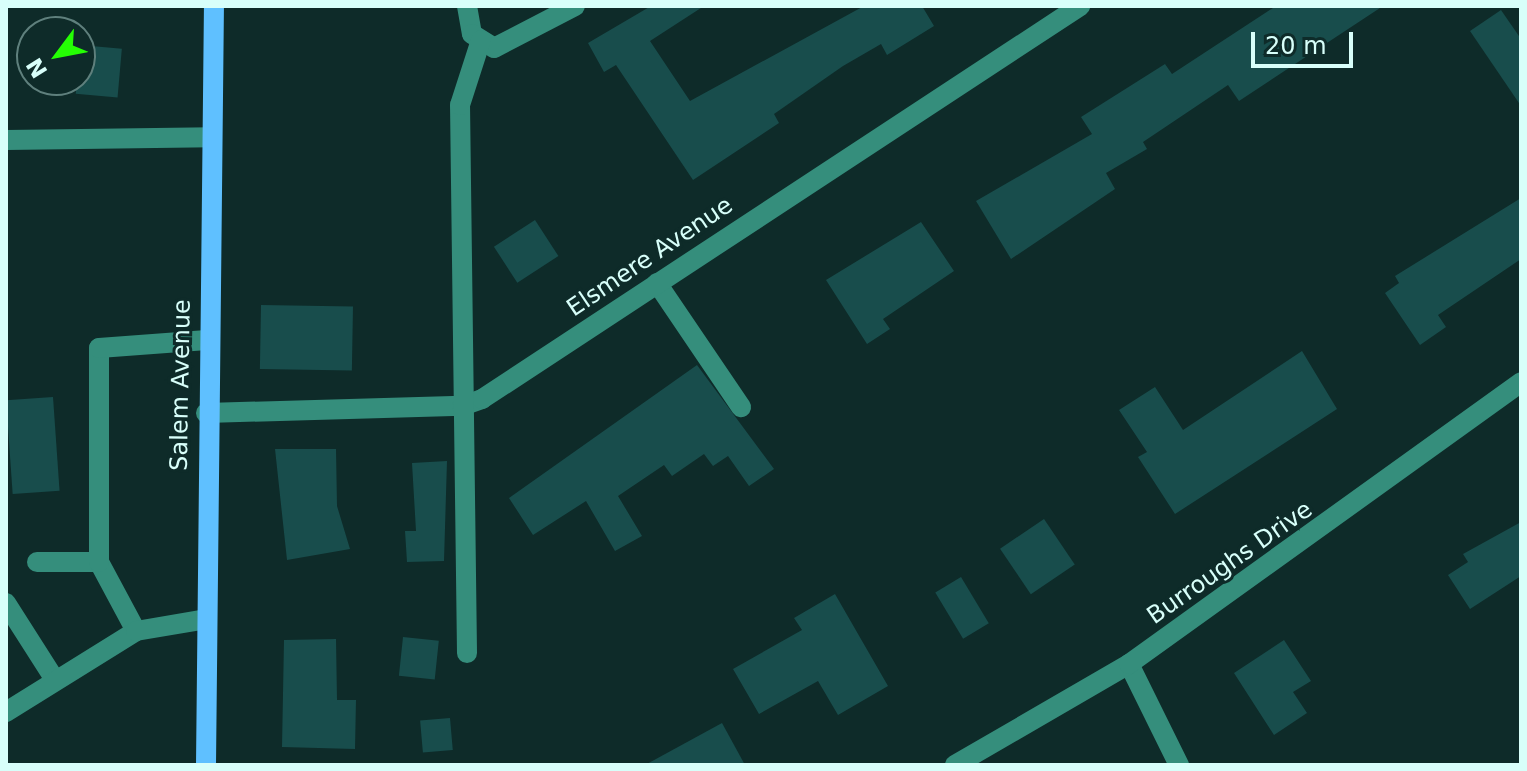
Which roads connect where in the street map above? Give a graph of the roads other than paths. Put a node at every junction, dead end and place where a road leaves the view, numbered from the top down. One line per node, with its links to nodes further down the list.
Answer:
1 (214, 6): 6 (main road, Salem Avenue)
2 (467, 6): 5 (street)
3 (575, 6): 5 (street)
4 (1080, 6): 8 (street, Elsmere Avenue)
5 (488, 44): 11 (street)
6 (211, 137): 7 (street); 9 (main road, Salem Avenue)
7 (6, 140)
8 (657, 283): 11 (street, Elsmere Avenue); 12 (street)
9 (207, 340): 13 (main road, Salem Avenue); 15 (street)
10 (1521, 382): 20 (street, Burroughs Drive)
11 (462, 406): 13 (street, Elsmere Avenue); 19 (street)
12 (741, 407)
13 (206, 413): 17 (main road, Salem Avenue)
14 (37, 562): 15 (street)
15 (99, 562): 18 (street)
16 (6, 603): 21 (street)
17 (206, 619): 18 (street); 23 (main road, Salem Avenue)
18 (136, 631): 21 (street)
19 (467, 653)
20 (1129, 664): 24 (street, Burroughs Drive); 25 (street)
21 (55, 680): 22 (street)
22 (6, 712)
23 (206, 765)
24 (955, 765)
25 (1179, 765)

